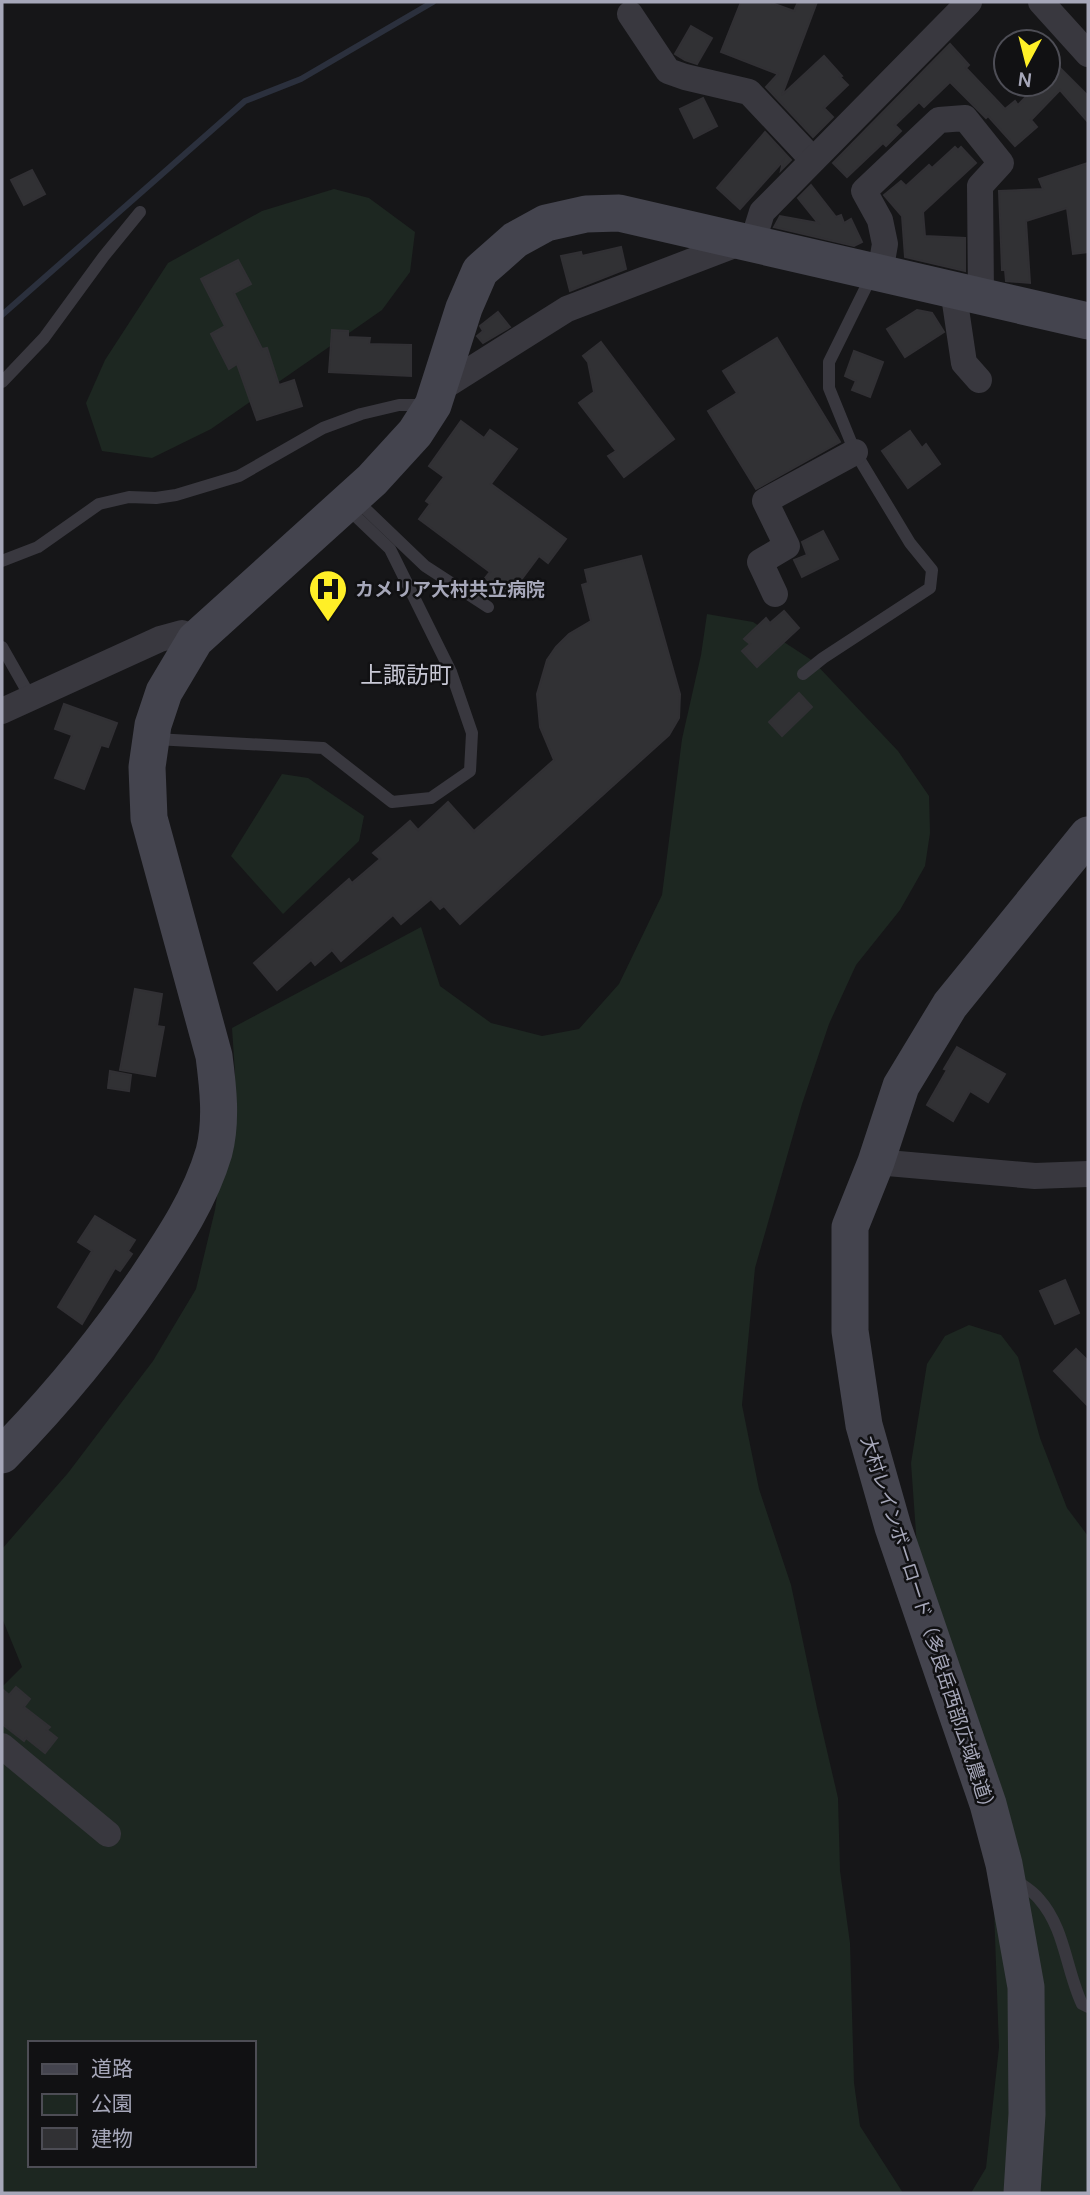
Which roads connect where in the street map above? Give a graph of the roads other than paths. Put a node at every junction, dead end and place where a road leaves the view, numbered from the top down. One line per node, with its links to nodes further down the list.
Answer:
1 (969, 2): 5 (street)
2 (1041, 2): 4 (street)
3 (630, 14): 5 (street)
4 (1088, 54)
5 (813, 160): 7 (street)
6 (140, 212): 12 (lane)
7 (747, 243): 8 (street); 13 (street); 13 (street)
8 (877, 273): 9 (street); 9 (street); 14 (lane)
9 (967, 293): 10 (street); 11 (street)
10 (1088, 321)
11 (979, 380)
12 (2, 383)
13 (435, 398): 15 (street); 16 (lane)
14 (855, 452): 17 (street); 21 (lane)
15 (349, 501): 18 (lane); 19 (street); 24 (lane)
16 (2, 561)
17 (775, 594)
18 (488, 607)
19 (195, 640): 22 (street); 24 (street)
20 (2, 647): 22 (lane)
21 (803, 674)
22 (31, 698): 23 (street)
23 (2, 711)
24 (151, 739): 28 (street)
25 (1088, 835): 26 (street, 大村レインボーロード（多良岳西部広域農道）)
26 (876, 1162): 27 (street); 31 (street, 大村レインボーロード（多良岳西部広域農道）)
27 (1088, 1174)
28 (2, 1455)
29 (2, 1746): 30 (street)
30 (108, 1834)
31 (1006, 1872): 32 (lane); 33 (street, 大村レインボーロード（多良岳西部広域農道）)
32 (1088, 2007)
33 (1022, 2193)

